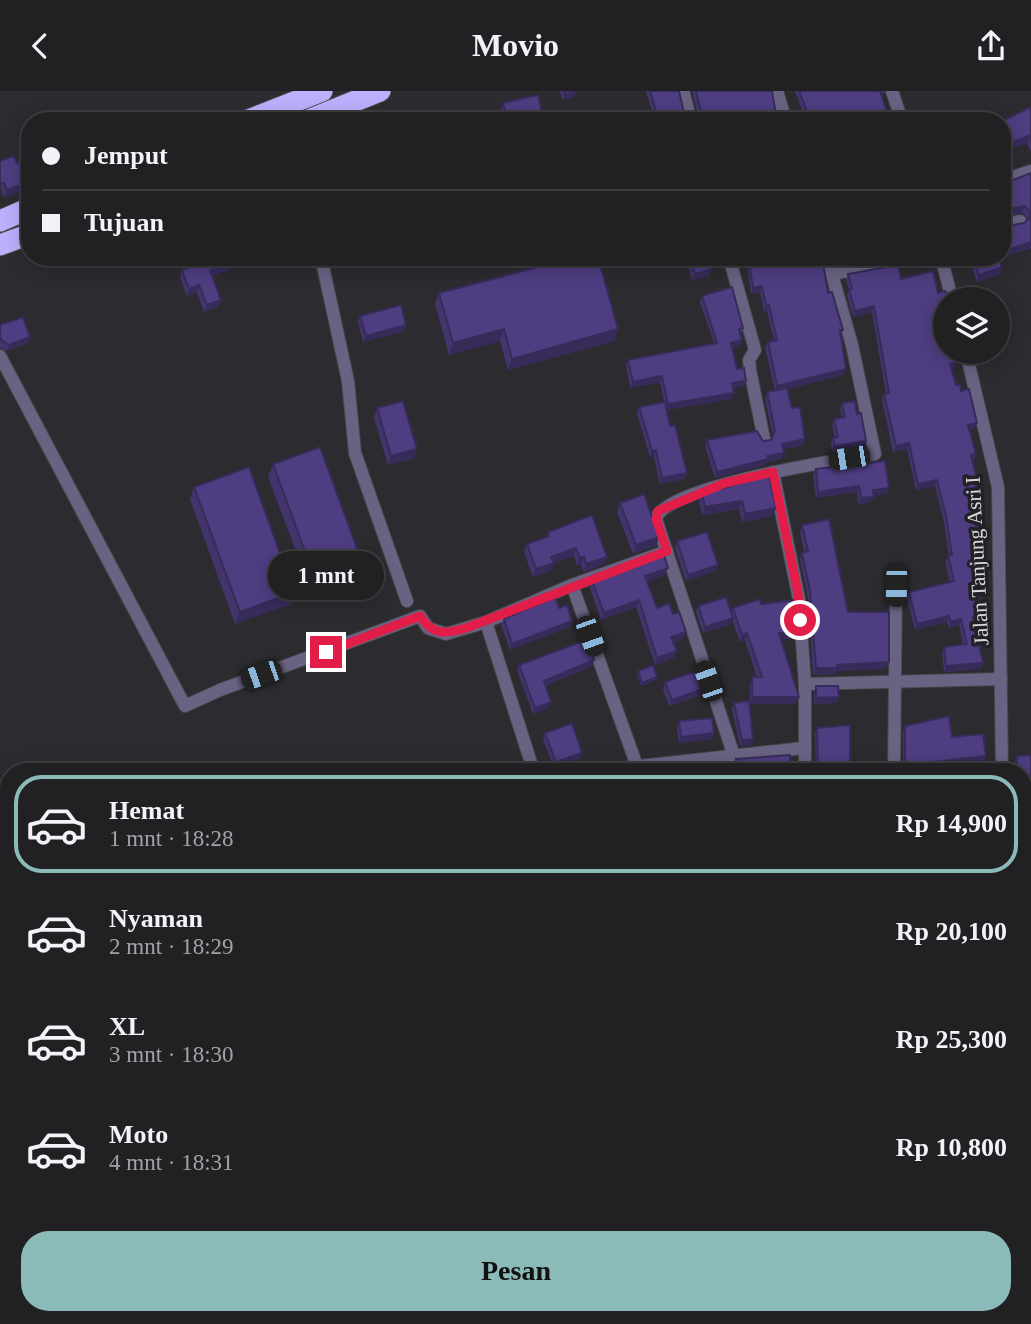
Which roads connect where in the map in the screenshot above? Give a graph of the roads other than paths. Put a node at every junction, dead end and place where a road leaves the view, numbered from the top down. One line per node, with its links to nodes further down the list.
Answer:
1 (322, 91): 6 (highway)
2 (380, 91): 7 (highway)
3 (683, 91): 8 (street)
4 (777, 91): 9 (street)
5 (892, 91): 10 (street)
6 (269, 112)
7 (328, 112)
8 (689, 112)
9 (783, 112)
10 (899, 112)
11 (1031, 171): 12 (street)
12 (1011, 177)
13 (21, 212): 14 (highway)
14 (0, 221)
15 (1020, 221): 16 (street)
16 (1011, 223)
17 (21, 237): 18 (highway)
18 (0, 245)
19 (323, 266): 33 (street)
20 (732, 266): 28 (street)
21 (830, 266): 24 (street)
22 (874, 266): 24 (street)
23 (943, 266): 25 (street)
24 (832, 274): 29 (street)
25 (949, 287)
26 (0, 356): 34 (street)
27 (969, 364): 35 (street, Jalan Tanjung Asri I)
28 (764, 439)
29 (773, 472): 30 (street); 37 (street)
30 (667, 551): 31 (street); 39 (street)
31 (572, 585): 34 (street); 41 (street)
32 (896, 586): 36 (street)
33 (407, 601)
34 (486, 622): 40 (street)
35 (1001, 679): 36 (street); 45 (street, Jalan Tanjung Asri I)
36 (894, 683): 37 (street); 44 (street)
37 (805, 684): 38 (street)
38 (804, 748): 39 (street); 43 (street)
39 (734, 756): 42 (street)
40 (531, 763)
41 (636, 763)
42 (666, 763)
43 (805, 763)
44 (894, 763)
45 (1002, 763)

